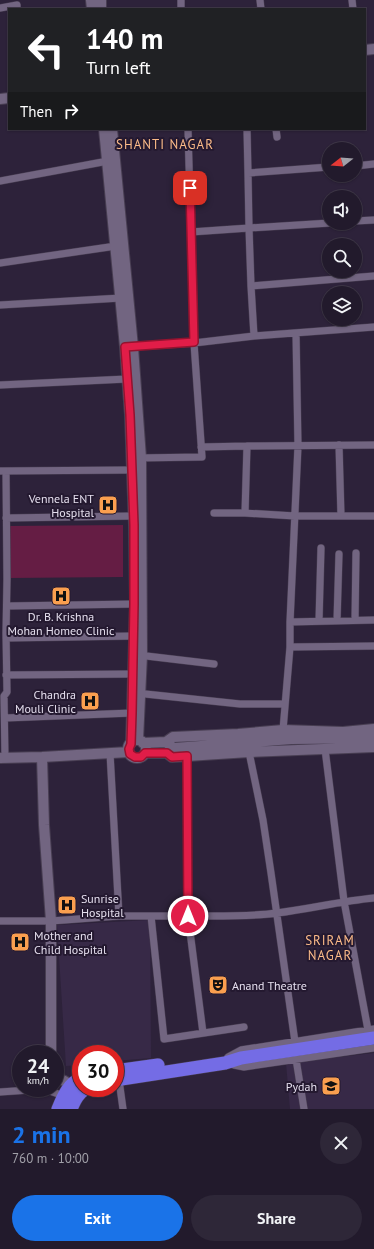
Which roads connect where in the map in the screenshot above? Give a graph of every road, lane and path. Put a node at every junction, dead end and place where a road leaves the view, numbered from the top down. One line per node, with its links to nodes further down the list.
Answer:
1 (17, 5): 2 (street)
2 (0, 8)
3 (104, 130): 9 (street)
4 (112, 130): 30 (street)
5 (188, 130): 19 (street)
6 (247, 130): 13 (street)
7 (276, 130): 8 (street)
8 (277, 137)
9 (108, 161): 14 (street); 20 (street)
10 (374, 164): 11 (street)
11 (362, 165)
12 (322, 168): 13 (street)
13 (248, 173): 18 (street)
14 (0, 181)
15 (374, 220): 16 (street)
16 (362, 221)
17 (322, 223): 18 (street)
18 (249, 228): 19 (street); 23 (street)
19 (191, 232): 29 (street)
20 (116, 246): 21 (street); 24 (street)
21 (0, 263)
22 (374, 276): 23 (street)
23 (252, 286): 28 (street)
24 (121, 298): 25 (street); 30 (street)
25 (0, 305)
26 (374, 327): 27 (street)
27 (296, 333): 28 (street); 36 (street)
28 (254, 336): 29 (street)
29 (194, 342): 30 (street); 37 (street)
30 (129, 347): 31 (street); 38 (street)
31 (127, 379): 32 (street); 38 (street)
32 (0, 385)
33 (339, 445): 34 (street); 36 (street); 45 (street)
34 (374, 445)
35 (247, 446): 36 (street); 37 (street); 42 (street)
36 (298, 446): 44 (street)
37 (201, 447): 38 (street)
38 (136, 458): 39 (street); 63 (street)
39 (131, 470): 40 (street); 43 (street)
40 (3, 471): 47 (street)
41 (214, 513): 42 (street)
42 (245, 513): 44 (street)
43 (133, 516): 47 (street); 52 (street)
44 (295, 516): 45 (street); 58 (street)
45 (341, 516): 46 (street)
46 (374, 516)
47 (4, 523): 51 (street)
48 (321, 548): 57 (street)
49 (356, 553): 55 (street)
50 (339, 554): 54 (street)
51 (4, 579): 53 (street)
52 (134, 604): 53 (street); 60 (street)
53 (7, 606): 59 (street)
54 (337, 620): 55 (street); 57 (street)
55 (355, 620): 56 (street)
56 (374, 620)
57 (319, 621): 58 (street)
58 (290, 622): 62 (street)
59 (4, 635): 60 (street); 66 (street)
60 (134, 636): 63 (street)
61 (374, 646): 62 (street)
62 (290, 647): 69 (street)
63 (138, 655): 64 (street); 65 (street); 67 (street)
64 (214, 664)
65 (133, 674): 66 (street); 67 (street)
66 (6, 676): 68 (street)
67 (136, 693): 69 (street); 70 (street); 75 (street)
68 (2, 696): 71 (street)
69 (286, 704): 73 (street)
70 (132, 713): 71 (street); 75 (street)
71 (5, 718): 83 (street)
72 (374, 729): 73 (street)
73 (283, 730): 77 (street)
74 (374, 738): 79 (street)
75 (137, 746): 77 (street); 81 (street)
76 (374, 747): 78 (street)
77 (169, 748): 79 (street)
78 (325, 749): 80 (street); 85 (street)
79 (190, 751): 80 (street); 89 (street)
80 (249, 752): 86 (street)
81 (110, 753): 82 (street); 87 (street)
82 (42, 757): 83 (street); 91 (street)
83 (2, 758)
84 (374, 898): 85 (street)
85 (344, 901): 86 (street); 94 (street)
86 (276, 913): 89 (street); 95 (street)
87 (119, 916): 88 (street); 91 (street)
88 (151, 916): 89 (street); 93 (street)
89 (188, 916): 93 (street)
90 (0, 921): 91 (street)
91 (51, 921): 96 (street)
92 (244, 1027): 93 (street)
93 (203, 1033)
94 (372, 1033): 95 (street); 98 (highway)
95 (294, 1042): 98 (street)
96 (51, 1045)
97 (374, 1048): 99 (street)
98 (232, 1059): 99 (street); 100 (highway)
99 (296, 1059): 109 (street)
100 (124, 1075)
101 (72, 1087): 102 (street)
102 (0, 1092)
103 (72, 1093): 106 (highway)
104 (76, 1097): 107 (highway)
105 (120, 1097): 108 (street)
106 (58, 1109)
107 (70, 1109)
108 (123, 1109)
109 (304, 1109)

